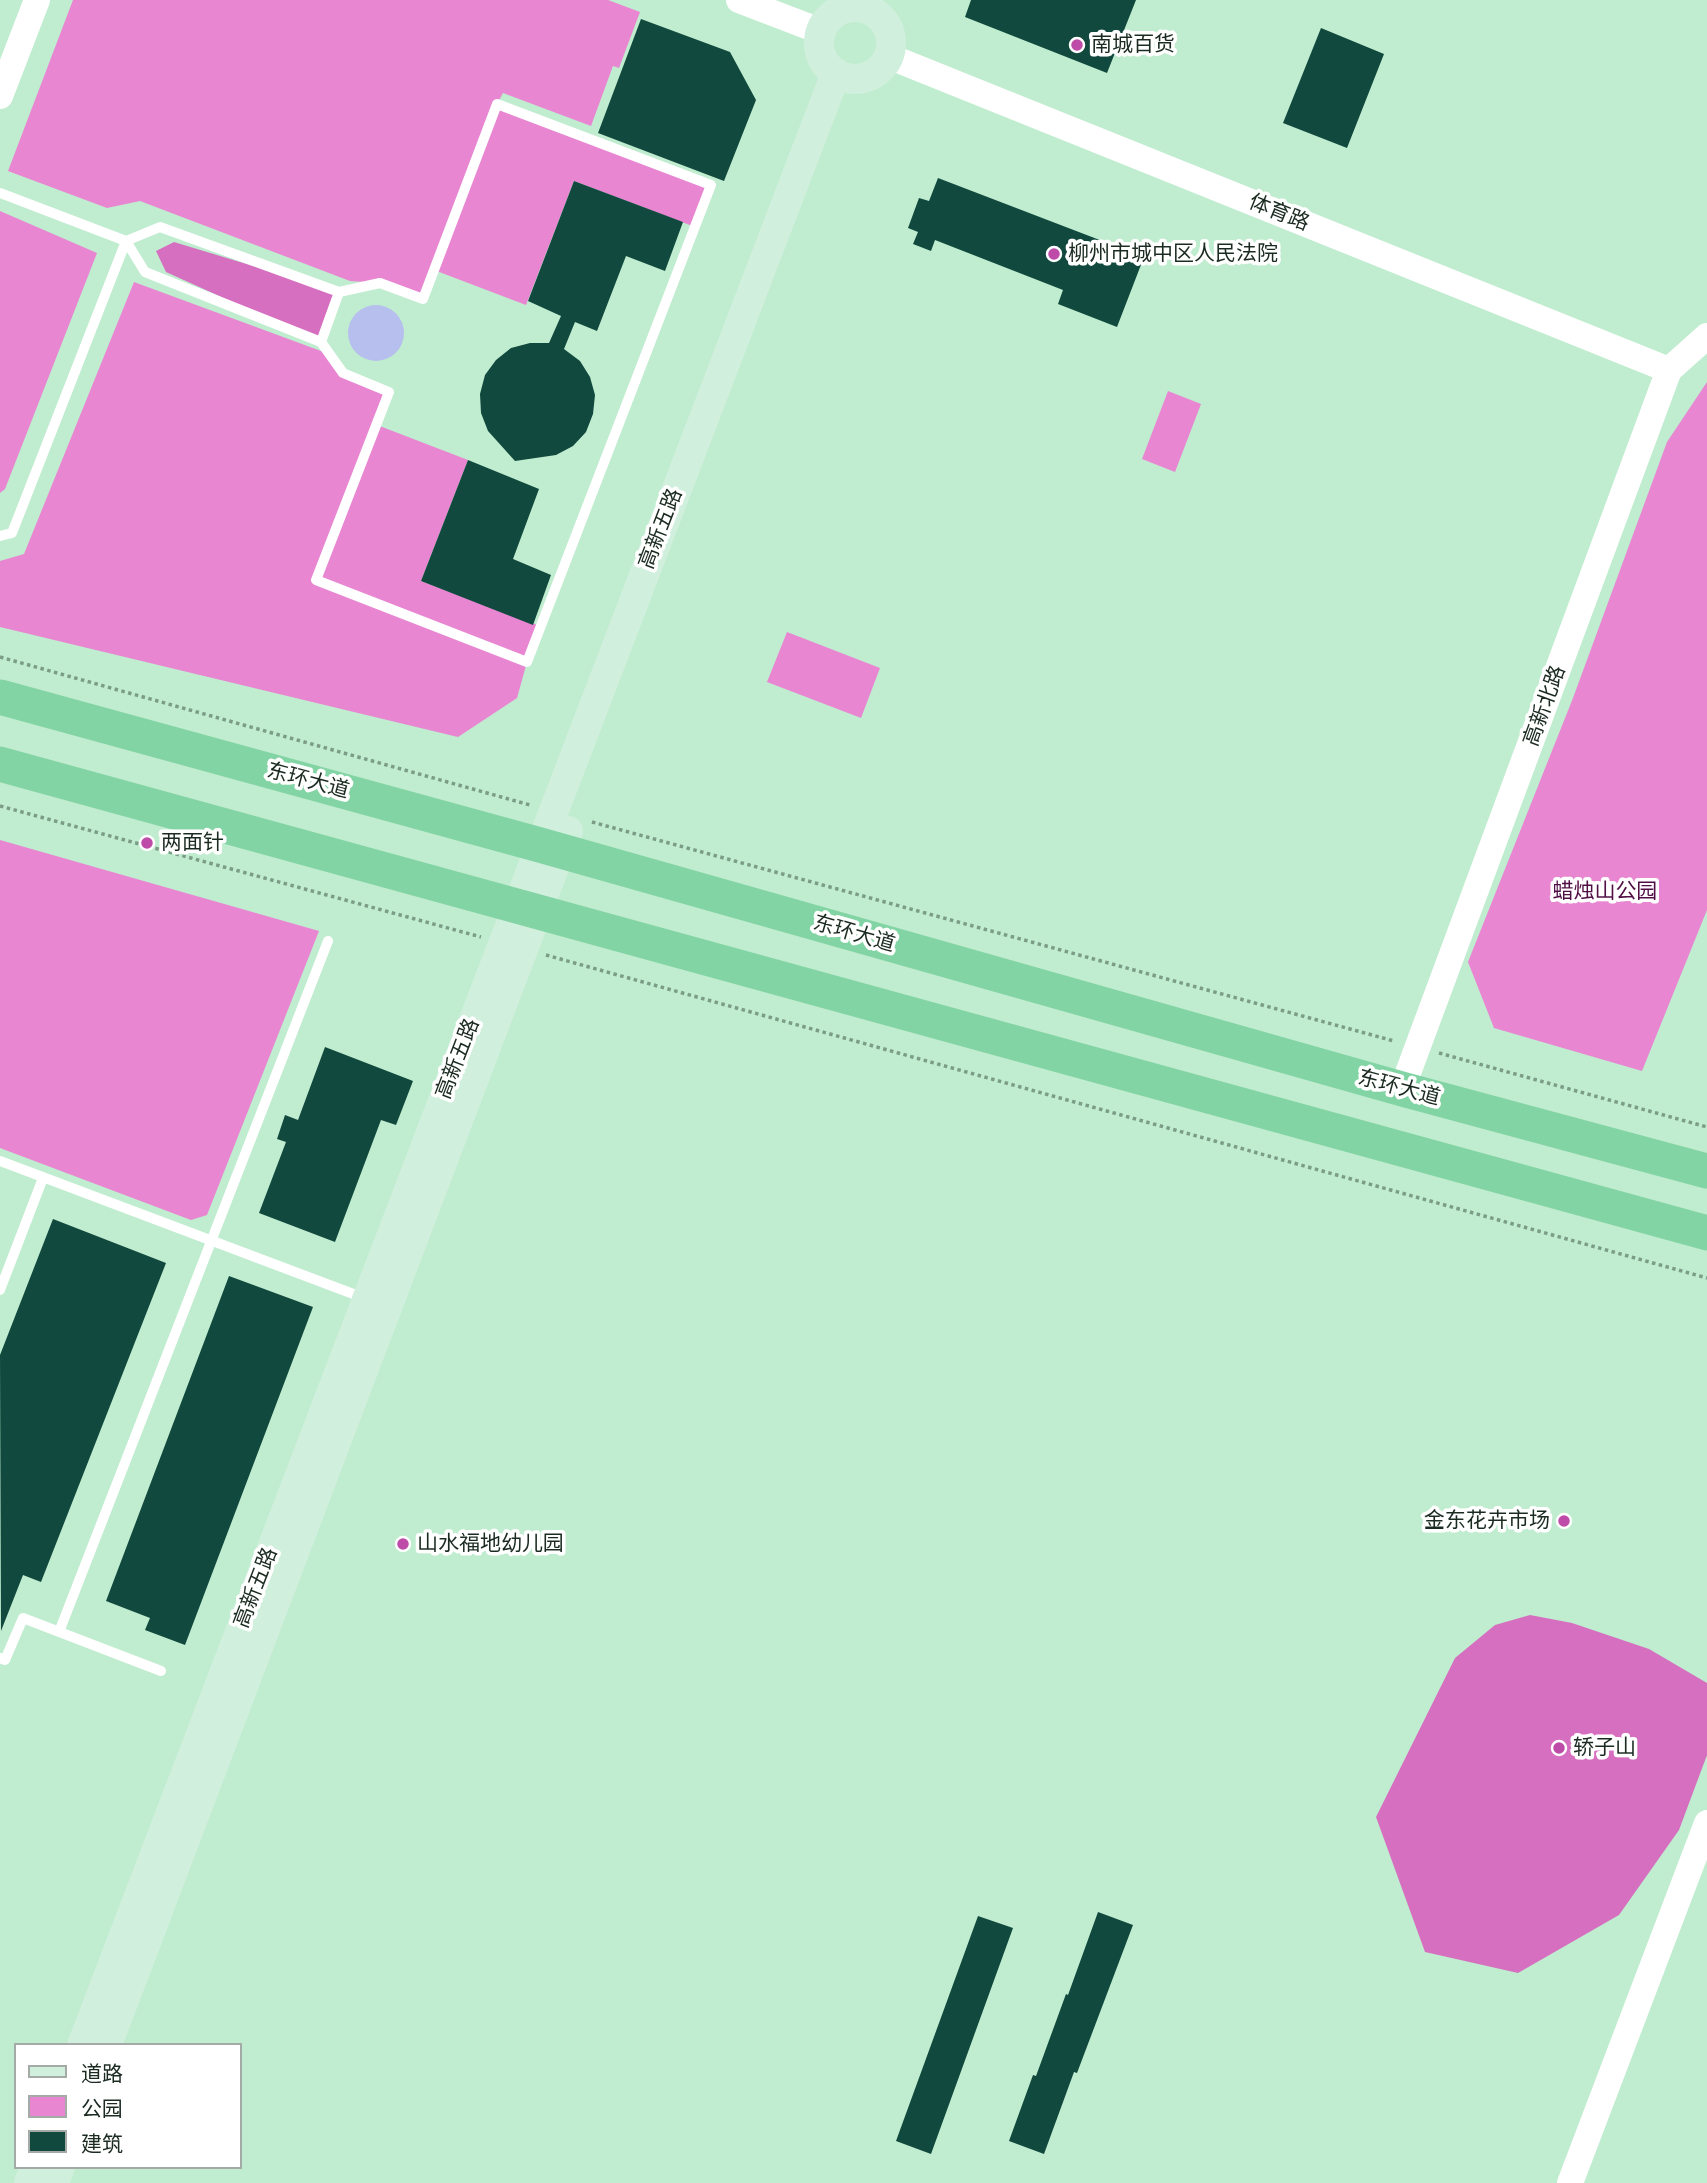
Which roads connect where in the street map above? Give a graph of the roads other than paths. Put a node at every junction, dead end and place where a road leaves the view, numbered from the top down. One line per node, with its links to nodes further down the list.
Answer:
1 (37, 0): 7 (street)
2 (739, 0): 4 (street)
3 (857, 4): 4 (main road); 5 (main road)
4 (820, 31): 6 (main road)
5 (888, 56): 6 (main road); 13 (street, 体育路)
6 (845, 76): 17 (main road, 高新五路)
7 (0, 96)
8 (0, 193): 9 (lane)
9 (125, 241): 10 (lane); 12 (lane); 14 (lane)
10 (339, 292): 12 (lane); 12 (lane)
11 (1707, 336): 13 (street, 高新北路)
12 (321, 342)
13 (1669, 370): 21 (street, 高新北路)
14 (0, 536)
15 (0, 697): 17 (highway, 东环大道)
16 (0, 764): 18 (highway)
17 (550, 847): 18 (main road, 高新五路); 21 (highway, 东环大道)
18 (527, 909): 20 (main road, 高新五路); 25 (highway)
19 (328, 941): 26 (lane)
20 (512, 946): 28 (main road, 高新五路); 34 (main road, 高新五路)
21 (1402, 1089): 23 (highway, 东环大道)
22 (0, 1161): 24 (lane)
23 (1707, 1171)
24 (43, 1178): 26 (lane); 27 (lane)
25 (1707, 1233)
26 (211, 1241): 28 (lane); 29 (lane)
27 (0, 1290)
28 (366, 1299): 33 (main road, 高新五路)
29 (59, 1632): 30 (lane); 31 (lane)
30 (0, 1658)
31 (161, 1671)
32 (1707, 1823): 35 (street)
33 (83, 2043)
34 (108, 2043)
35 (1570, 2183)

